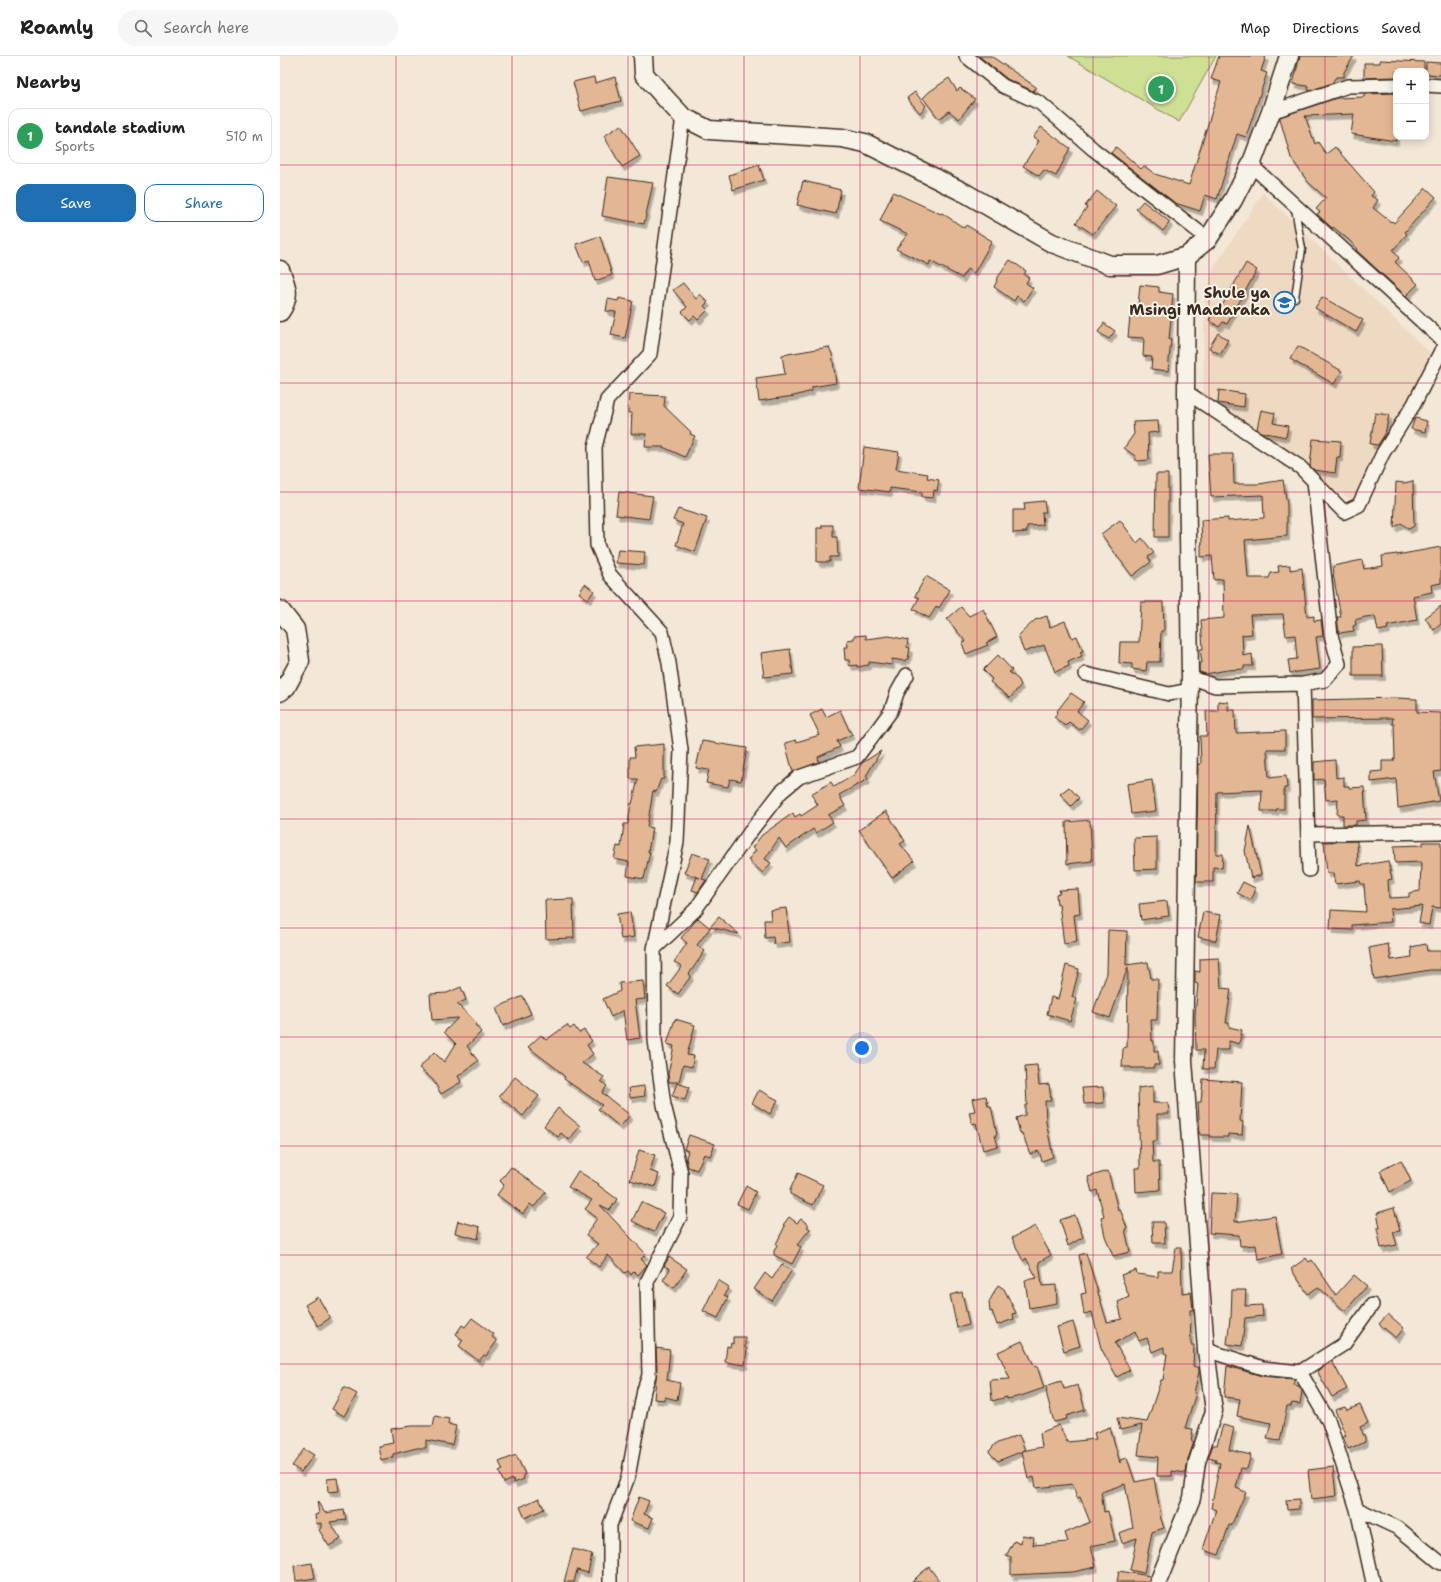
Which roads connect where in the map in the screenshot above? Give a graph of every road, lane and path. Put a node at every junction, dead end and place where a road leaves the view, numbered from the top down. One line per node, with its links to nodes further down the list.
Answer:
1 (643, 56): 8 (main road)
2 (966, 56): 11 (street)
3 (1290, 56): 7 (main road)
4 (1393, 85): 7 (street)
5 (1429, 85): 6 (street)
6 (1441, 86)
7 (1271, 112): 9 (main road)
8 (683, 117): 12 (main road); 29 (street)
9 (1251, 165): 10 (street); 11 (main road)
10 (1294, 204): 14 (lane); 16 (street)
11 (1208, 239): 12 (main road)
12 (1187, 256): 18 (street)
13 (280, 270): 15 (main road)
14 (1295, 298)
15 (280, 312)
16 (1441, 339)
17 (1441, 351): 19 (street)
18 (1186, 392): 19 (street); 23 (street)
19 (1314, 482): 24 (street)
20 (280, 610): 25 (main road)
21 (1086, 674): 23 (street)
22 (907, 675): 29 (street)
23 (1189, 684): 24 (street); 31 (street)
24 (1303, 684): 27 (street)
25 (280, 692)
26 (1441, 832): 27 (street)
27 (1308, 834): 28 (street)
28 (1309, 870)
29 (654, 949): 35 (street)
30 (1372, 1305): 32 (street)
31 (1206, 1350): 32 (street); 36 (street)
32 (1300, 1372): 33 (street)
33 (1358, 1509): 34 (street); 37 (street)
34 (1441, 1563)
35 (610, 1582)
36 (1158, 1582)
37 (1373, 1582)

